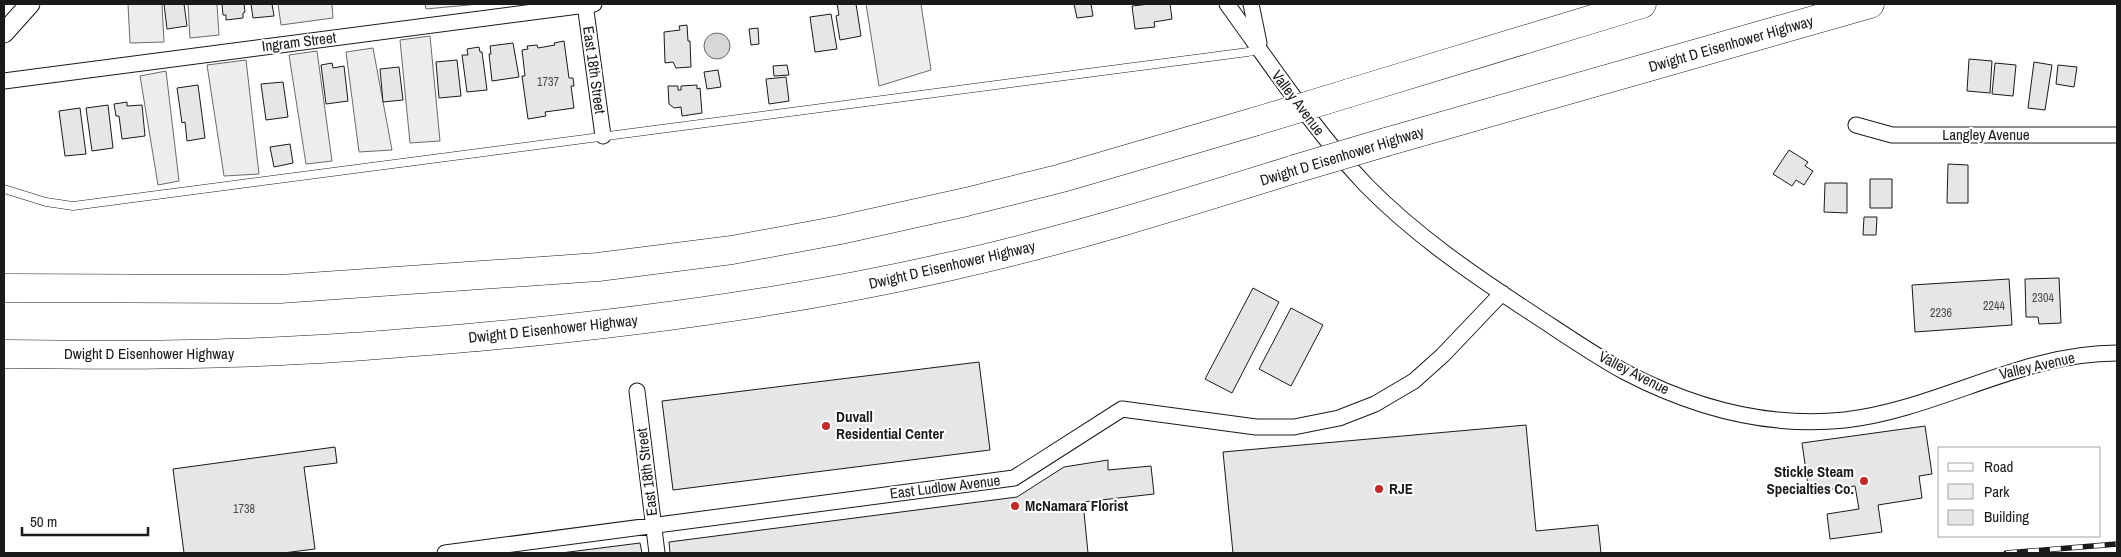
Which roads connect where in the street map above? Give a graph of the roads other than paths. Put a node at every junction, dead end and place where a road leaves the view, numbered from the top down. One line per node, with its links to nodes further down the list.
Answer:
1 (30, 4): 7 (street)
2 (588, 4): 9 (street, Ingram Street); 12 (street, East 18th Street)
3 (1227, 4): 8 (street, Valley Avenue)
4 (1251, 4): 8 (street, Valley Avenue)
5 (1642, 4): 14 (highway, bridge)
6 (1870, 4): 17 (highway, Dwight D Eisenhower Highway, bridge)
7 (4, 33)
8 (1260, 49): 12 (lane); 15 (street, Valley Avenue)
9 (4, 81)
10 (1856, 125): 11 (street, Langley Avenue)
11 (2117, 134)
12 (603, 136): 13 (lane)
13 (4, 189)
14 (4, 288)
15 (1502, 293): 16 (street, Valley Avenue); 19 (street, East Ludlow Avenue)
16 (2117, 353)
17 (4, 354)
18 (637, 391): 19 (street, East 18th Street)
19 (653, 525): 20 (street, East Ludlow Avenue); 21 (street, East 18th Street)
20 (444, 553)
21 (657, 553)

